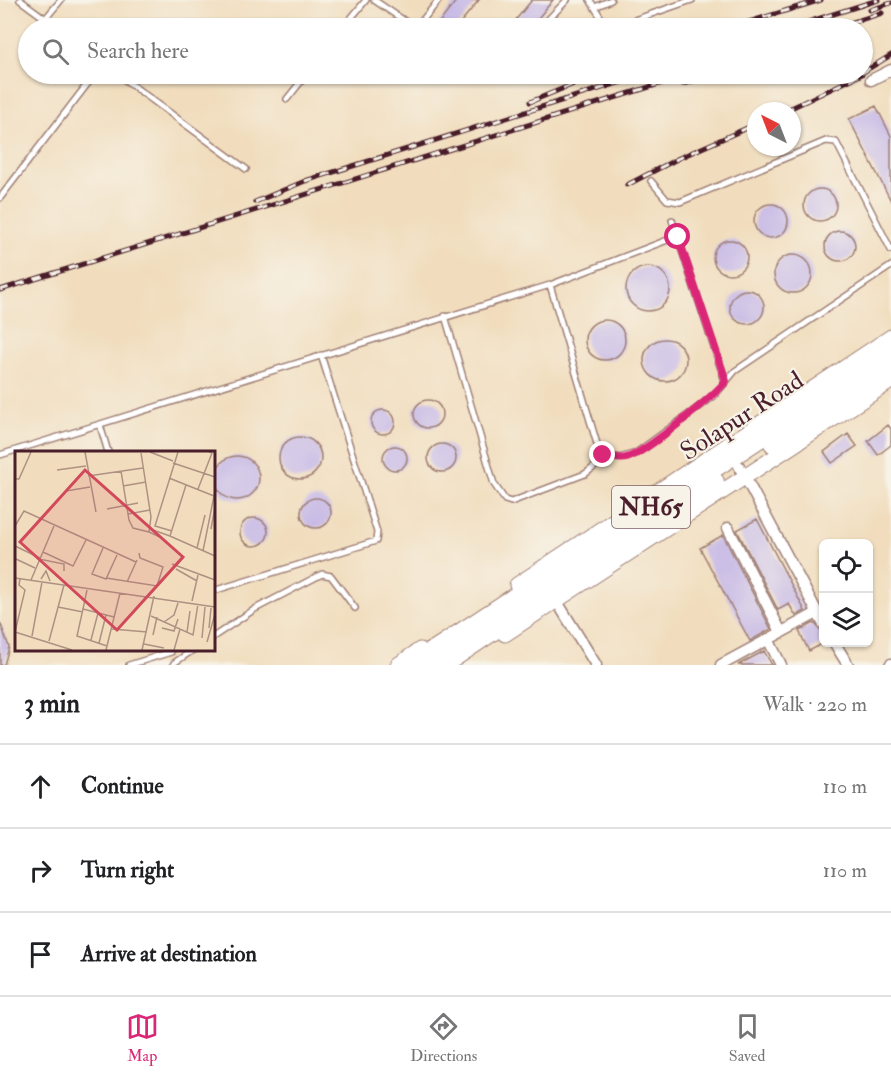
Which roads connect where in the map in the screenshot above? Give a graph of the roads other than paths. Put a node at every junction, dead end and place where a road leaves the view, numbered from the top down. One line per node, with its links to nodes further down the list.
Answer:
1 (20, 0): 11 (lane)
2 (61, 0): 12 (lane)
3 (366, 0): 13 (lane)
4 (374, 0): 14 (lane)
5 (439, 0): 15 (lane)
6 (567, 0): 16 (lane)
7 (590, 0): 10 (lane)
8 (611, 0): 10 (lane)
9 (692, 0): 18 (lane)
10 (595, 7): 17 (lane)
11 (44, 18)
12 (46, 18)
13 (351, 18)
14 (400, 18)
15 (424, 18)
16 (550, 18)
17 (601, 18)
18 (640, 18)
19 (891, 70): 20 (street)
20 (873, 79)
21 (87, 84): 27 (lane)
22 (131, 84): 25 (lane)
23 (300, 84): 24 (lane)
24 (287, 99)
25 (246, 169)
26 (651, 181): 30 (lane)
27 (0, 198)
28 (672, 220): 29 (lane)
29 (678, 237): 32 (lane); 38 (lane)
30 (891, 250)
31 (891, 266): 38 (lane)
32 (550, 285): 33 (lane); 43 (lane)
33 (445, 316): 36 (lane); 43 (lane)
34 (891, 337): 60 (street)
35 (891, 351): 46 (highway, Solapur Road / NH65)
36 (321, 355): 40 (lane); 47 (lane)
37 (891, 369): 44 (highway, Solapur Road / NH65)
38 (726, 381): 43 (lane)
39 (891, 381): 44 (street)
40 (100, 425): 41 (lane); 42 (lane)
41 (108, 451)
42 (0, 455)
43 (603, 455)
44 (742, 471): 46 (highway, Solapur Road / NH65); 48 (street); 50 (street)
45 (728, 528): 52 (street)
46 (584, 560): 61 (highway, Solapur Road / NH65); 62 (highway, Solapur Road / NH65)
47 (214, 591)
48 (556, 600): 63 (street); 64 (street)
49 (355, 608): 53 (lane)
50 (817, 613): 51 (street); 52 (street)
51 (819, 616)
52 (781, 632): 54 (street)
53 (214, 636)
54 (768, 639): 65 (street); 66 (street)
55 (837, 647): 67 (street)
56 (170, 650): 58 (lane); 59 (lane)
57 (193, 650): 58 (lane)
58 (175, 664)
59 (129, 665)
60 (398, 665)
61 (413, 665)
62 (441, 665)
63 (457, 665)
64 (596, 665)
65 (721, 665)
66 (781, 665)
67 (848, 665)

